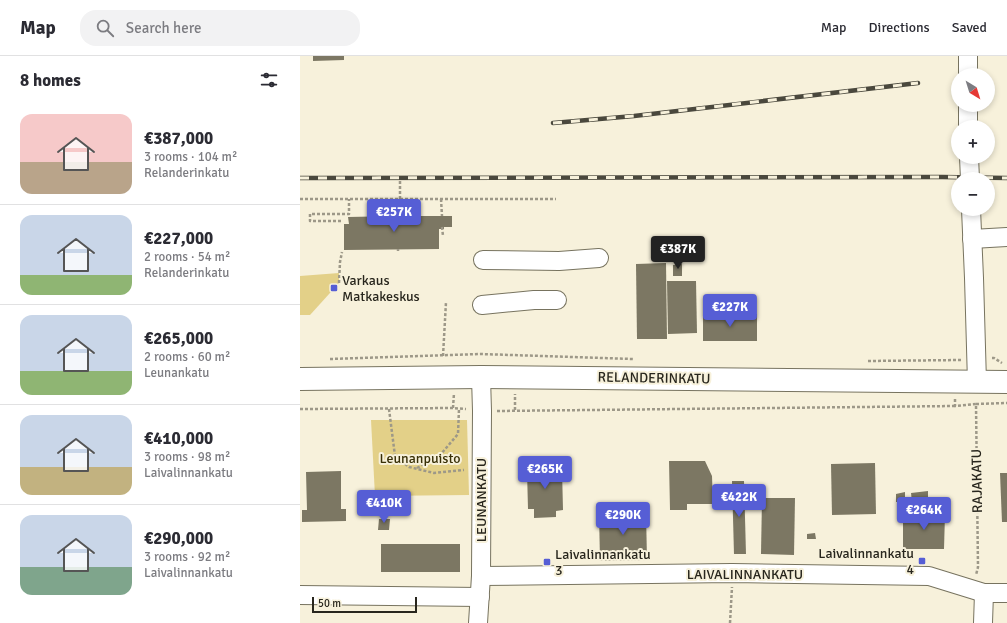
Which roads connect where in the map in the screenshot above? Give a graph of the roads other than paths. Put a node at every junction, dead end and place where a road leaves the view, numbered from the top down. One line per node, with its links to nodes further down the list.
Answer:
1 (968, 56): 2 (street)
2 (968, 68)
3 (971, 216): 4 (street)
4 (972, 234): 5 (street); 12 (street)
5 (1007, 237)
6 (600, 258): 7 (street)
7 (483, 260)
8 (557, 300): 9 (street)
9 (482, 304)
10 (481, 377): 11 (main road, RELANDERINKATU); 12 (main road, RELANDERINKATU); 14 (street, LEUNANKATU)
11 (300, 379)
12 (977, 382): 13 (main road, RELANDERINKATU)
13 (1007, 382)
14 (481, 576): 15 (street, LAIVALINNANKATU); 18 (street, LEUNANKATU)
15 (977, 591): 16 (street, LAIVALINNANKATU); 20 (street)
16 (1007, 593)
17 (300, 595): 18 (street)
18 (480, 597): 19 (street, LEUNANKATU)
19 (478, 623)
20 (983, 623)

